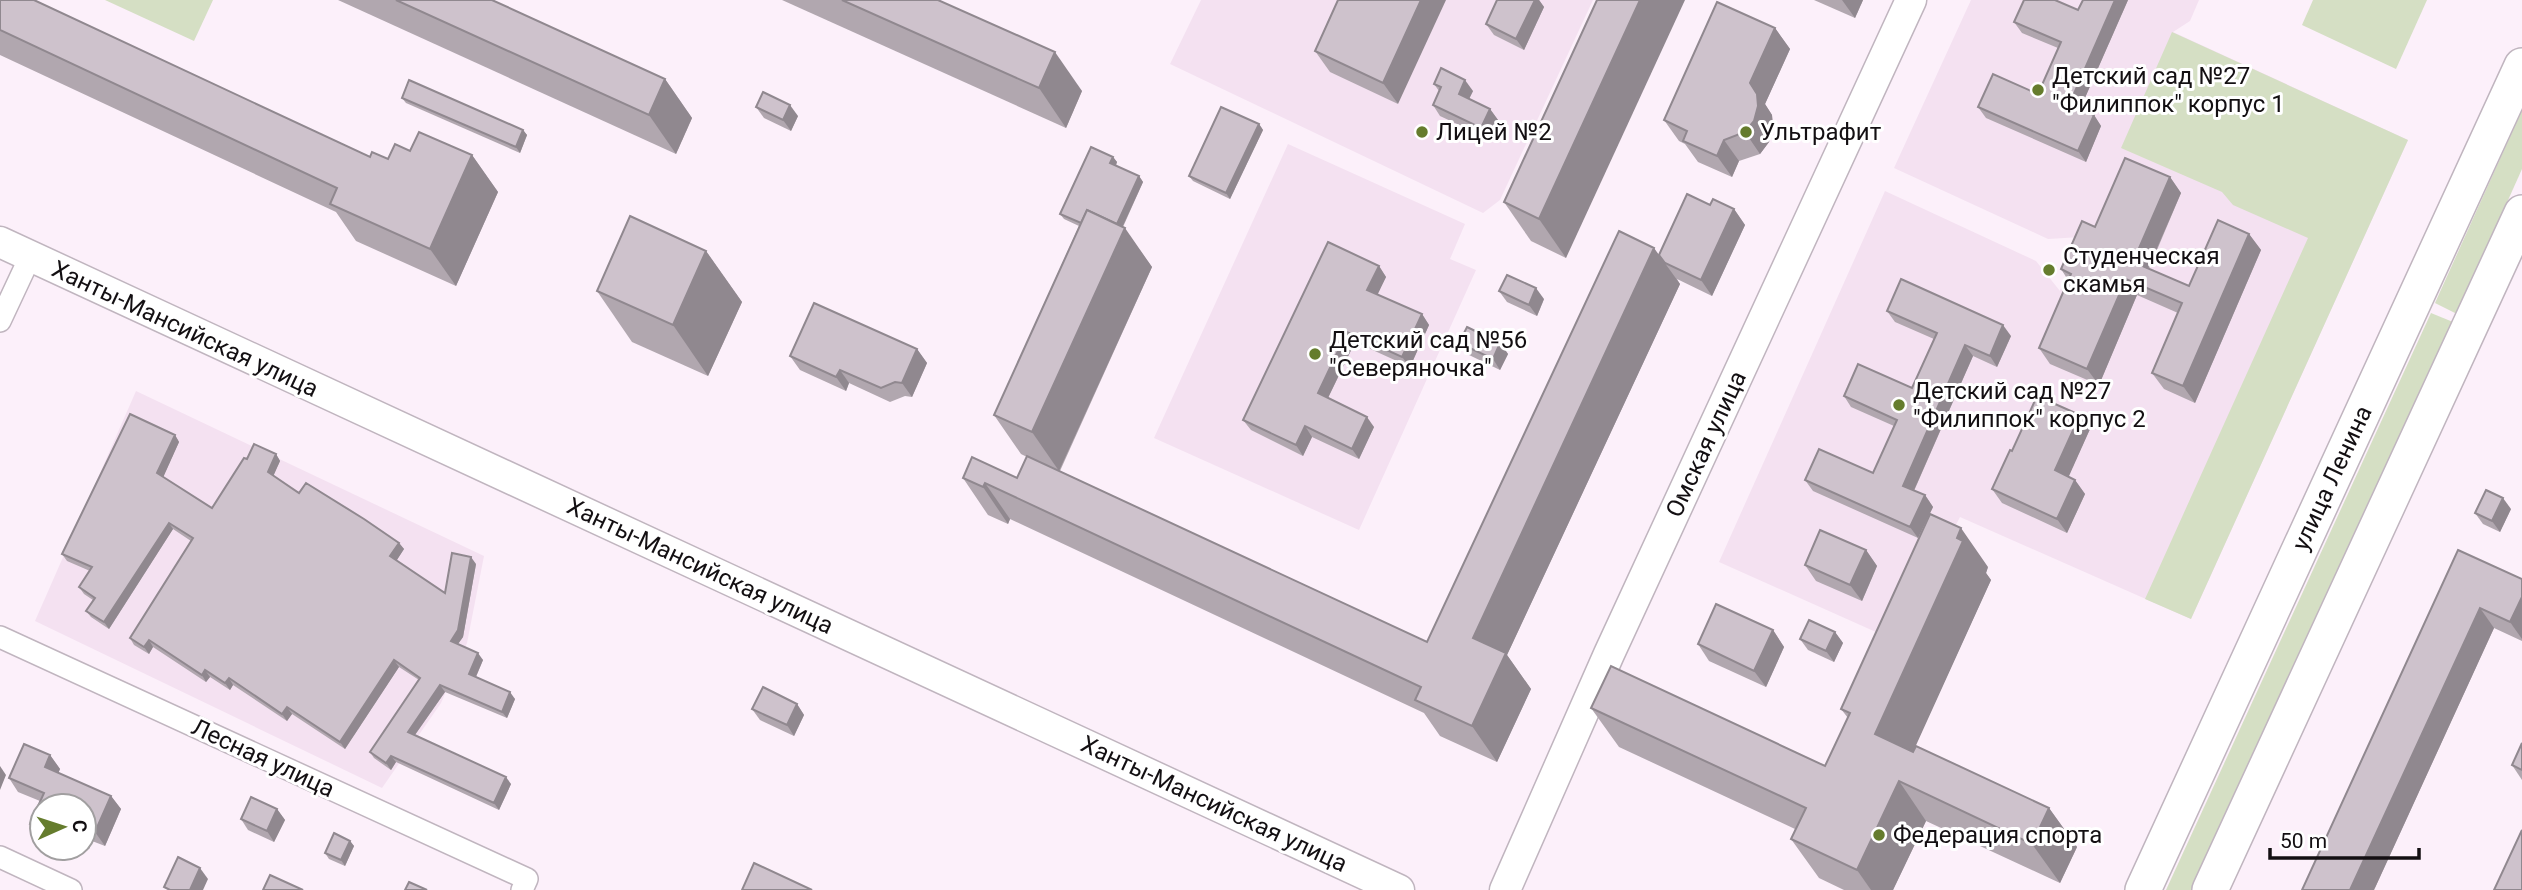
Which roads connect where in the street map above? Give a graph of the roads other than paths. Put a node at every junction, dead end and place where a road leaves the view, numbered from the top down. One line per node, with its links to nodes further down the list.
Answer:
1 (1911, 0): 12 (main road, Омская улица)
2 (2522, 66): 13 (main road, улица Ленина)
3 (2522, 213): 14 (main road)
4 (0, 243): 5 (main road, Ханты-Мансийская улица)
5 (30, 257): 6 (street); 11 (main road, Ханты-Мансийская улица)
6 (0, 321)
7 (0, 637): 9 (street, Лесная улица)
8 (0, 857): 10 (street)
9 (525, 885)
10 (71, 890)
11 (1399, 890)
12 (1505, 890)
13 (2143, 890)
14 (2210, 890)

